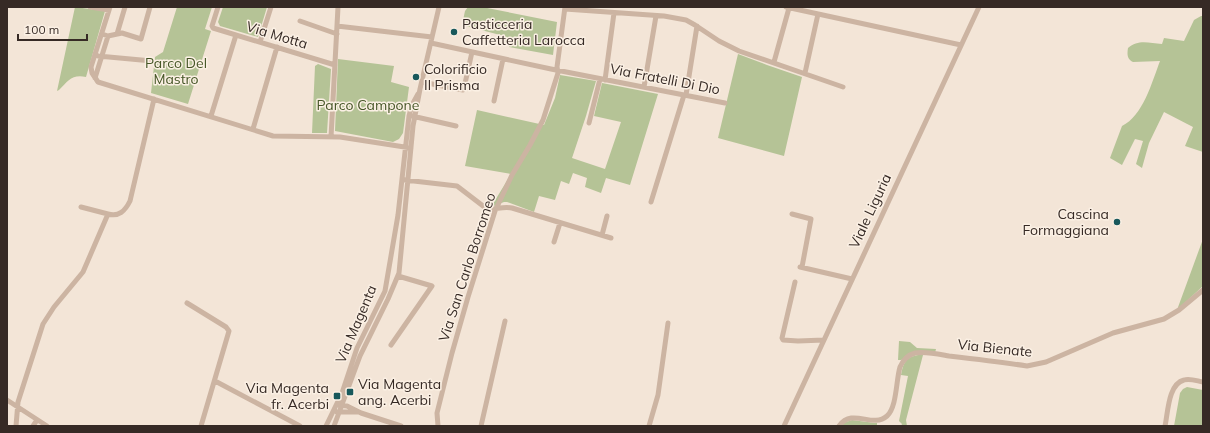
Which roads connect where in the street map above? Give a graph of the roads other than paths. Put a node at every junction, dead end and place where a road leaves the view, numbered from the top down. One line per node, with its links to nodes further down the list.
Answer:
1 (90, 7): 11 (street)
2 (125, 7): 19 (street)
3 (150, 7): 19 (street)
4 (218, 7): 21 (street, Via Motta)
5 (271, 7): 24 (street)
6 (338, 7): 16 (street)
7 (439, 7): 23 (street, Via Magenta)
8 (787, 7): 13 (street); 32 (street)
9 (979, 7): 25 (street, Viale Liguria)
10 (565, 8): 12 (street); 34 (street, Via San Carlo Borromeo)
11 (109, 9): 18 (street)
12 (614, 13): 14 (street); 37 (street)
13 (818, 14): 25 (street); 35 (street)
14 (656, 16): 17 (street); 40 (street)
15 (300, 21): 20 (street)
16 (338, 26): 20 (street); 23 (street, Via Fratelli Di Dio)
17 (697, 26): 32 (street); 41 (street)
18 (102, 34): 22 (street); 28 (street)
19 (117, 34): 22 (street)
20 (337, 34): 33 (street)
21 (236, 35): 24 (street, Via Motta); 45 (street)
22 (108, 36): 29 (street)
23 (431, 40): 27 (street, Via Fratelli Di Dio); 38 (street, Via Magenta)
24 (260, 42): 26 (street, Via Motta)
25 (961, 46): 64 (street, Viale Liguria)
26 (277, 47): 33 (street, Via Motta); 49 (street)
27 (472, 52): 30 (street, Via Fratelli Di Dio); 38 (street)
28 (95, 54): 29 (street); 36 (street)
29 (101, 56): 31 (street); 36 (street)
30 (503, 59): 34 (street, Via Fratelli Di Dio); 43 (street)
31 (152, 61)
32 (774, 62): 35 (street)
33 (335, 65): 50 (street)
34 (557, 70): 37 (street, Via Fratelli Di Dio); 55 (street, Via San Carlo Borromeo)
35 (805, 73): 39 (street)
36 (95, 78): 42 (street)
37 (603, 79): 40 (street, Via Fratelli Di Dio); 47 (street, Via Fratelli Di Dio)
38 (422, 82): 46 (street, Via Magenta)
39 (843, 86)
40 (644, 87): 41 (street, Via Fratelli Di Dio)
41 (685, 95): 44 (street, Via Fratelli Di Dio); 53 (street)
42 (154, 99): 45 (street); 56 (street)
43 (494, 101)
44 (725, 103)
45 (211, 116): 49 (street)
46 (412, 116): 48 (street); 51 (street, Via Magenta)
47 (589, 123)
48 (456, 126)
49 (253, 129): 50 (street)
50 (330, 137): 51 (street)
51 (408, 148): 52 (street, Via Magenta)
52 (405, 180): 55 (street); 63 (street, Via Magenta); 67 (street, Via Magenta)
53 (651, 202)
54 (82, 207): 56 (street)
55 (498, 208): 59 (street); 91 (street, Via San Carlo Borromeo)
56 (108, 214): 78 (street)
57 (792, 214): 64 (street)
58 (607, 216): 60 (street)
59 (560, 223): 60 (street); 62 (street)
60 (602, 235): 61 (street)
61 (611, 238)
62 (554, 242)
63 (398, 276): 68 (street, Via Magenta); 73 (street)
64 (852, 279): 72 (street, Viale Liguria)
65 (795, 282): 72 (street)
66 (1203, 290): 95 (street, Via Bienate)
67 (383, 297): 68 (street); 77 (street, Via Magenta)
68 (388, 299): 77 (street, Via Magenta)
69 (187, 303): 74 (street)
70 (505, 321): 92 (street)
71 (668, 323): 93 (street)
72 (824, 340): 94 (street, Viale Liguria)
73 (391, 346)
74 (214, 381): 86 (street); 87 (street)
75 (1203, 382): 96 (street)
76 (7, 400): 78 (street)
77 (339, 404): 79 (street, Via Magenta); 80 (street, Via Magenta); 81 (street)
78 (17, 406): 82 (street); 83 (street)
79 (334, 410): 80 (street); 88 (street, Via Magenta)
80 (339, 413): 81 (street); 89 (street, Via Magenta)
81 (362, 413): 90 (street)
82 (37, 420): 84 (street); 85 (street)
83 (16, 426)
84 (33, 426)
85 (47, 426)
86 (201, 426)
87 (300, 426)
88 (326, 426)
89 (334, 426)
90 (401, 426)
91 (438, 426)
92 (481, 426)
93 (649, 426)
94 (784, 426)
95 (839, 426)
96 (1165, 426)

